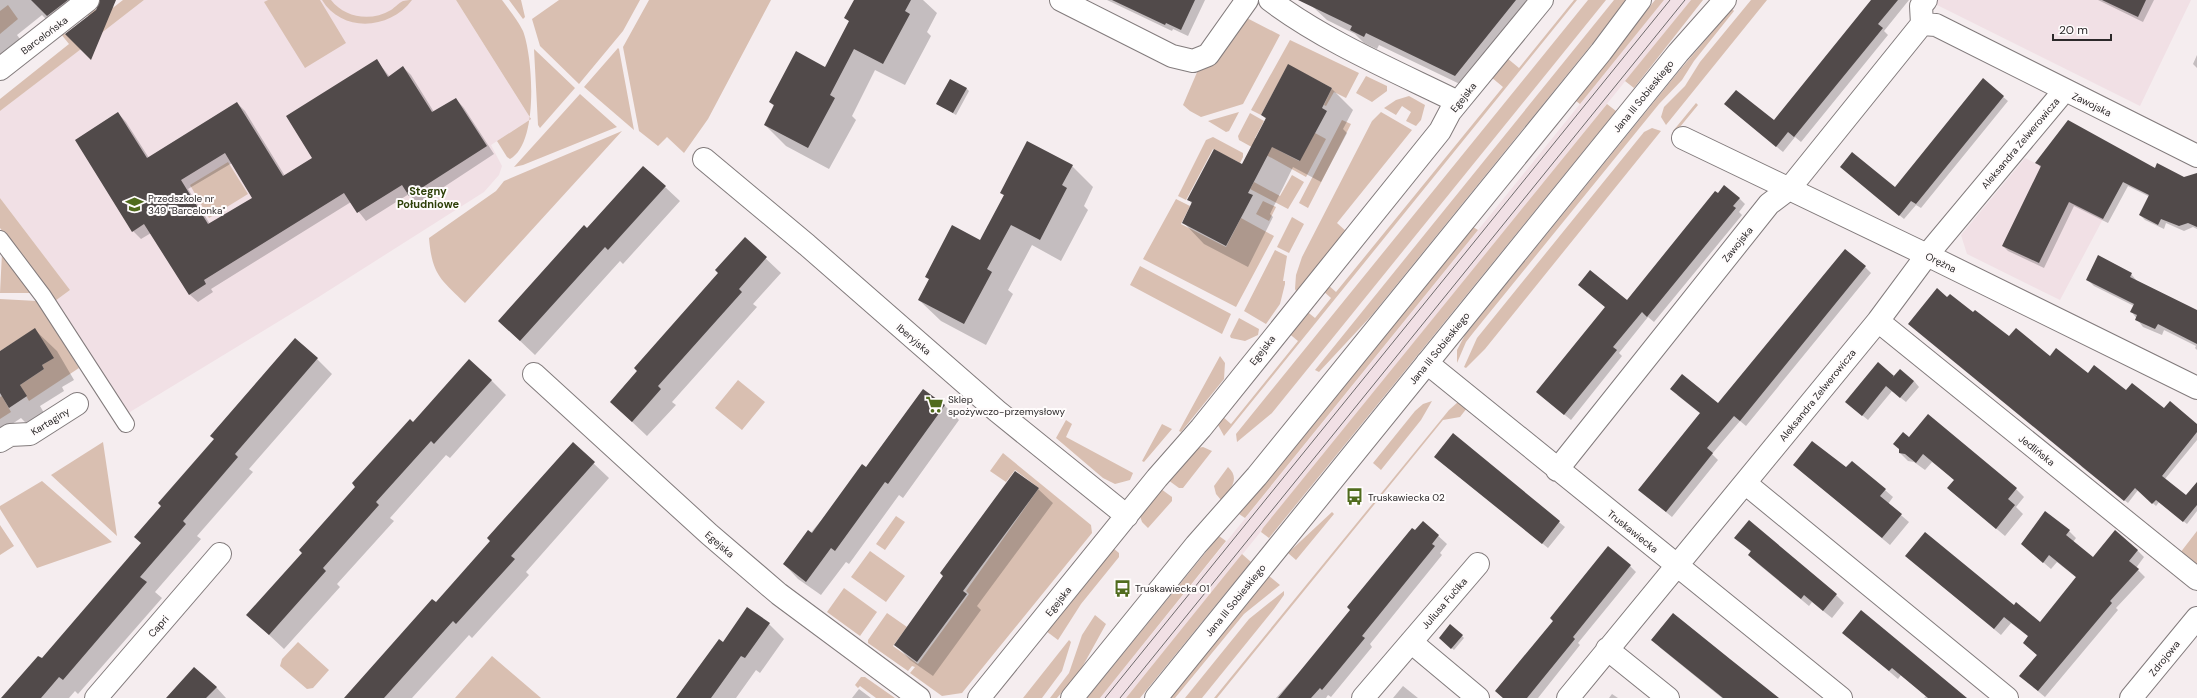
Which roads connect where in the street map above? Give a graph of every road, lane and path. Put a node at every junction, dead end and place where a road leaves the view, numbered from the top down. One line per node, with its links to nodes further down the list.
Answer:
1 (88, 0): 10 (street, Barcelońska)
2 (1061, 0): 3 (street)
3 (1247, 0)
4 (1270, 0): 12 (street)
5 (1542, 0): 12 (street, Egejska)
6 (1640, 0): 39 (street)
7 (1724, 0): 20 (street, Jana III Sobieskiego)
8 (1926, 0): 9 (street)
9 (1922, 24): 11 (street, Zawojska); 16 (street, Zawojska)
10 (0, 69)
11 (2064, 91): 14 (street, Zawojska); 18 (street, Aleksandra Zelwerowicza)
12 (1458, 102): 28 (street, Egejska)
13 (1683, 138): 16 (street, Orężna)
14 (2197, 156)
15 (704, 159): 28 (street, Iberyjska)
16 (1788, 189): 18 (street, Orężna); 26 (street, Zawojska)
17 (0, 240): 24 (street)
18 (1927, 255): 19 (street, Aleksandra Zelwerowicza); 22 (street, Orężna)
19 (1878, 321): 27 (street, Aleksandra Zelwerowicza); 32 (street, Jedlińska)
20 (1427, 363): 26 (street, Truskawiecka); 40 (street, Jana III Sobieskiego)
21 (534, 374): 37 (street, Egejska)
22 (2197, 388)
23 (77, 404): 25 (street, Kartaginy)
24 (126, 424)
25 (0, 441)
26 (1557, 470): 31 (street, Truskawiecka)
27 (1745, 483): 31 (street, Aleksandra Zelwerowicza); 46 (street)
28 (1127, 516): 38 (street, Egejska)
29 (220, 554): 36 (street, Capri)
30 (1478, 564): 34 (street, Juliusa Fučíka)
31 (1676, 566): 35 (street, Aleksandra Zelwerowicza); 45 (street, Truskawiecka)
32 (2197, 579)
33 (2197, 618): 47 (street, Zdrojowa)
34 (1411, 642): 41 (street, Juliusa Fučíka); 42 (street)
35 (1607, 649): 43 (street, Aleksandra Zelwerowicza); 44 (street)
36 (96, 698)
37 (919, 698)
38 (979, 698)
39 (1072, 698)
40 (1156, 698)
41 (1363, 698)
42 (1478, 698)
43 (1568, 698)
44 (1668, 698)
45 (1841, 698)
46 (2008, 698)
47 (2131, 698)

